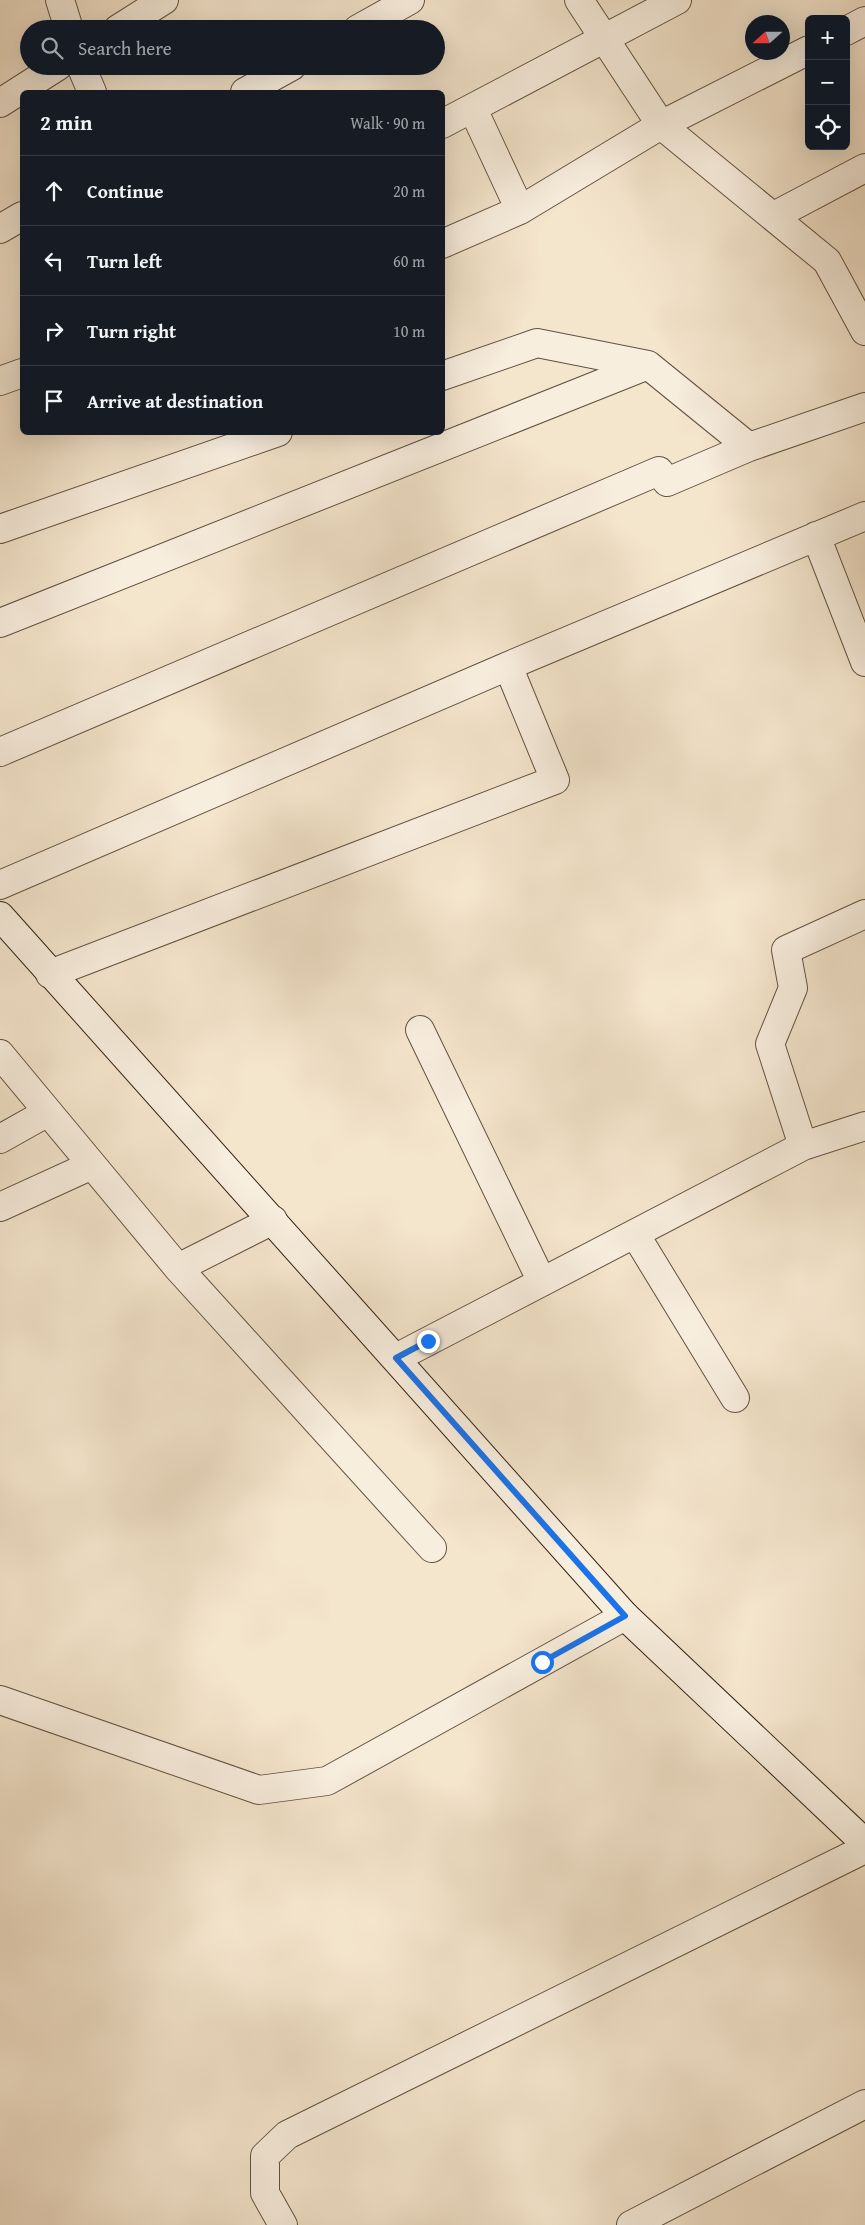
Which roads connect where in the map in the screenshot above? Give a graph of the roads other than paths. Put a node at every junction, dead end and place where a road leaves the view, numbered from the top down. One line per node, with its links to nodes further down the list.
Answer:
1 (60, 0): 6 (street)
2 (164, 0): 7 (street)
3 (410, 0): 8 (street)
4 (579, 0): 11 (street)
5 (677, 0): 11 (street)
6 (66, 20)
7 (132, 20)
8 (374, 20)
9 (865, 21): 10 (street)
10 (850, 29)
11 (603, 38): 21 (street); 23 (street)
12 (805, 52): 23 (street)
13 (44, 75): 17 (street)
14 (85, 75): 18 (street)
15 (276, 75): 19 (street)
16 (20, 90): 20 (street)
17 (20, 90)
18 (91, 90)
19 (249, 90)
20 (0, 103)
21 (473, 109): 22 (street); 25 (street)
22 (445, 123)
23 (661, 125): 25 (street); 26 (street)
24 (865, 168): 26 (street)
25 (520, 210): 29 (street)
26 (774, 216): 30 (street)
27 (20, 217): 28 (street)
28 (0, 229)
29 (445, 243)
30 (865, 331)
31 (648, 365): 33 (street); 37 (street); 41 (street)
32 (20, 374): 34 (street)
33 (445, 375)
34 (0, 381)
35 (865, 407): 37 (street)
36 (269, 435): 39 (street)
37 (749, 447): 44 (street)
38 (865, 516): 40 (street)
39 (0, 529)
40 (816, 536): 42 (street); 43 (street)
41 (0, 623)
42 (865, 662)
43 (508, 666): 45 (street); 48 (street)
44 (0, 752)
45 (0, 885)
46 (865, 914): 54 (street)
47 (0, 916): 48 (street)
48 (50, 974): 57 (street)
49 (420, 1030): 60 (street)
50 (0, 1054): 51 (street)
51 (48, 1112): 53 (street); 55 (street)
52 (865, 1126): 54 (street)
53 (0, 1139)
54 (803, 1146): 58 (street)
55 (92, 1165): 56 (street); 59 (street)
56 (0, 1207)
57 (273, 1220): 59 (street); 61 (street)
58 (635, 1234): 60 (street); 62 (street)
59 (178, 1268): 63 (street)
60 (542, 1282): 61 (street)
61 (396, 1358): 64 (street)
62 (735, 1398)
63 (432, 1548)
64 (625, 1616): 65 (street); 66 (street)
65 (0, 1700)
66 (865, 1843)
67 (865, 1849): 69 (street)
68 (865, 2104): 70 (street)
69 (283, 2225)
70 (631, 2225)

